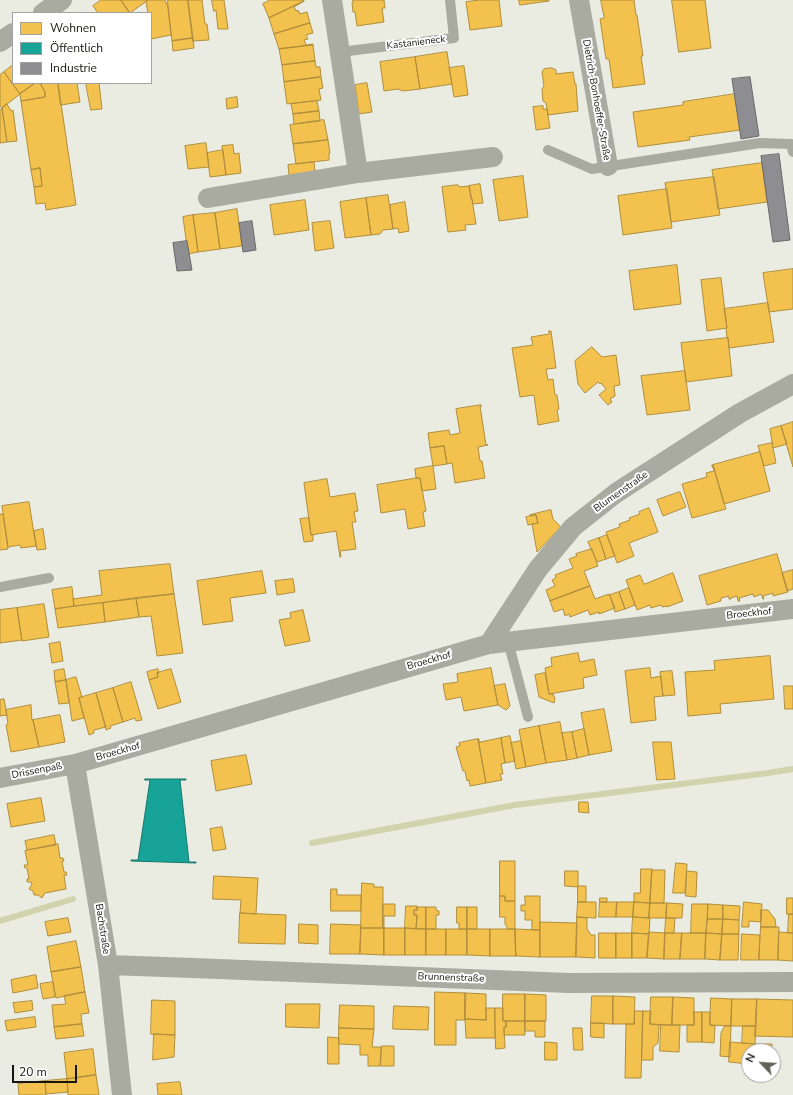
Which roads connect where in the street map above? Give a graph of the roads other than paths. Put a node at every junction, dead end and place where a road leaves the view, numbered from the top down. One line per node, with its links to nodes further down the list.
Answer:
1 (62, 0): 5 (street)
2 (332, 0): 8 (street)
3 (450, 0): 8 (lane, Kastanieneck)
4 (579, 0): 12 (street, Dietrich-Bonhoeffer-Straße)
5 (44, 12)
6 (12, 34): 7 (street)
7 (0, 42)
8 (340, 52): 13 (street)
9 (548, 150): 12 (lane)
10 (793, 152): 12 (lane, Dietrich-Bonhoeffer-Straße)
11 (492, 157): 13 (street)
12 (608, 166)
13 (358, 173): 14 (street)
14 (208, 198)
15 (793, 384): 19 (street, Blumenstraße)
16 (49, 578): 17 (lane)
17 (0, 587)
18 (793, 609): 19 (street, Broeckhof)
19 (498, 642): 20 (lane); 21 (street, Broeckhof)
20 (528, 717)
21 (75, 764): 22 (street, Drissenpaß); 23 (street, Bachstraße)
22 (0, 778)
23 (108, 965): 24 (street, Brunnenstraße); 25 (street, Bachstraße)
24 (793, 982)
25 (122, 1095)

